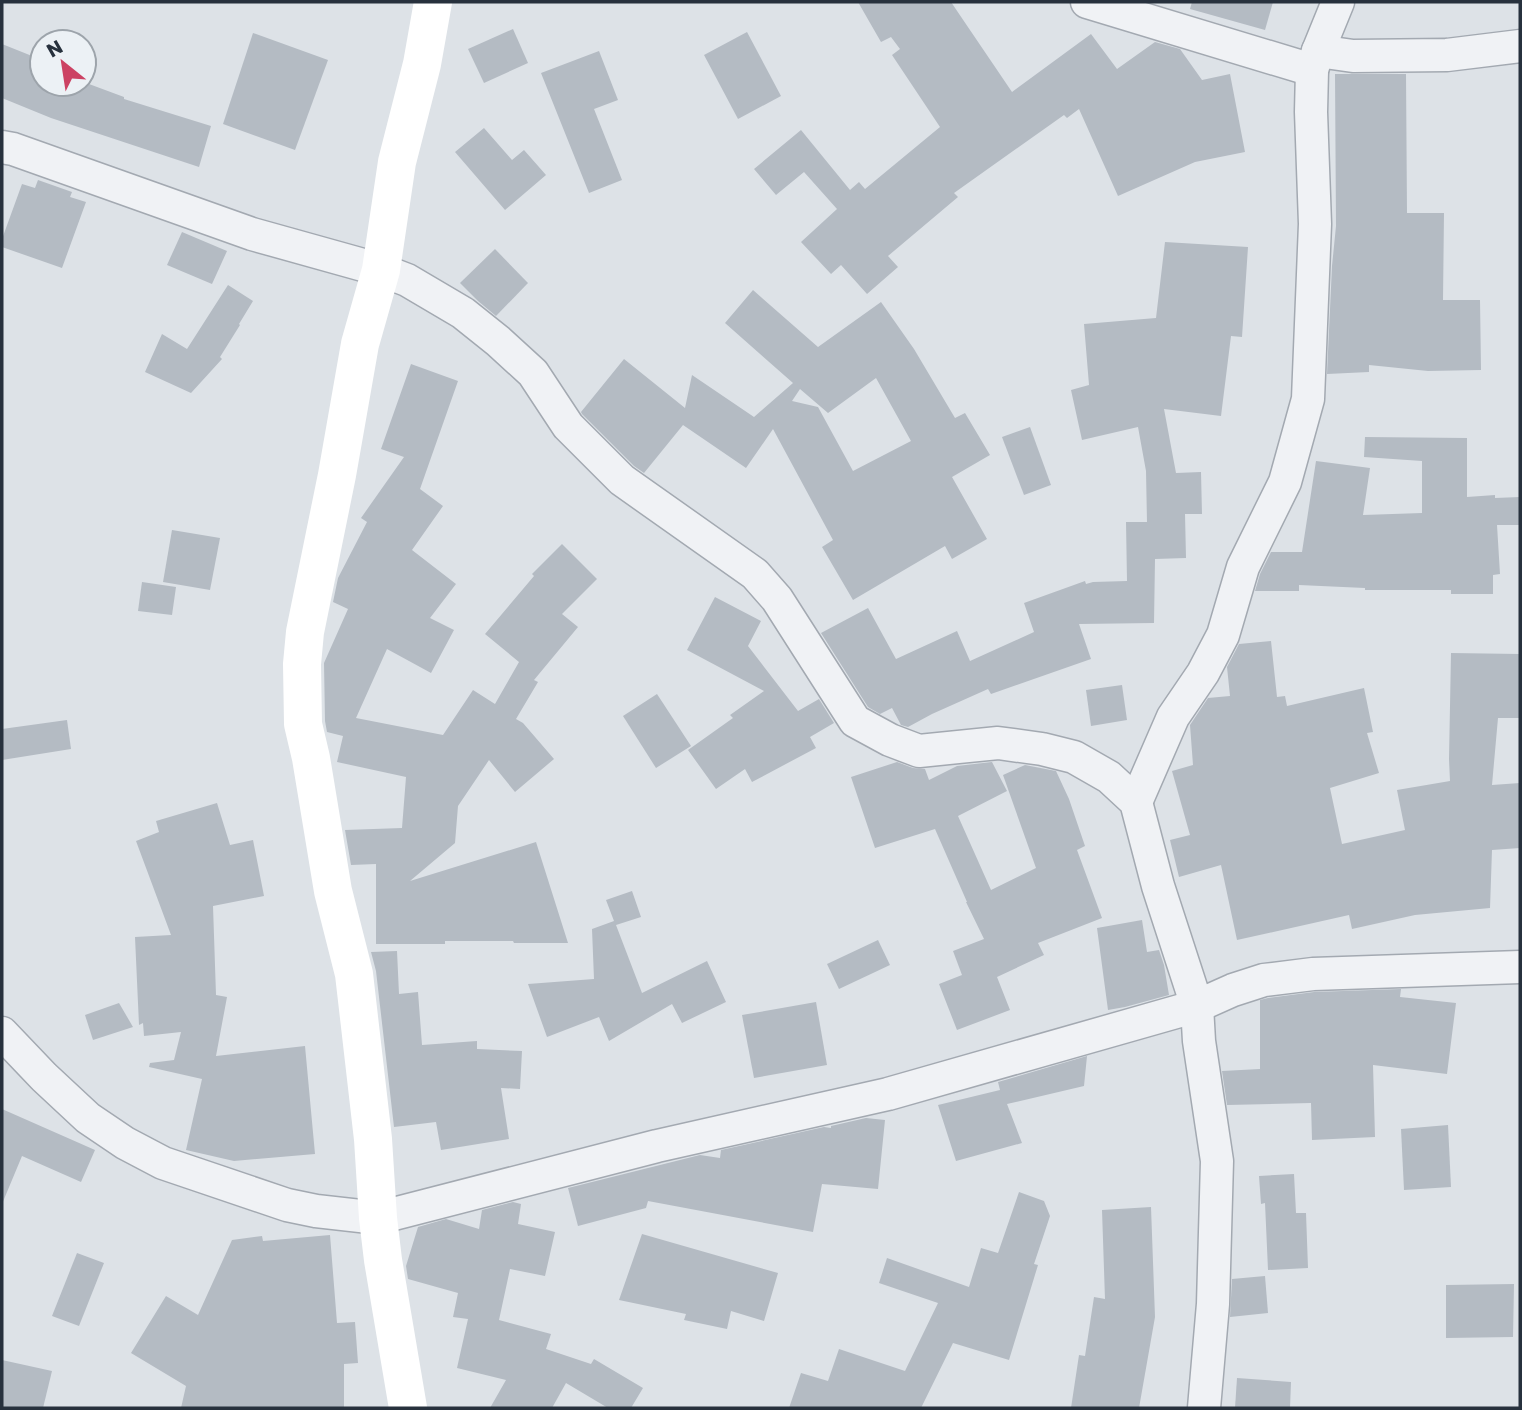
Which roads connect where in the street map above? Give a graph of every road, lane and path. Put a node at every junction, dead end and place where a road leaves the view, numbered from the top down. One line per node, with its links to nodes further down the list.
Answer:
1 (433, 2): 7 (street)
2 (1087, 2): 5 (street)
3 (1338, 2): 5 (street)
4 (1520, 46): 5 (street)
5 (1315, 60): 8 (street)
6 (2, 147): 7 (street)
7 (381, 270): 8 (street); 12 (street)
8 (1136, 802): 10 (street)
9 (1520, 967): 10 (street)
10 (1197, 1006): 12 (street); 14 (street)
11 (2, 1033): 12 (street)
12 (378, 1218): 13 (street)
13 (408, 1408)
14 (1204, 1408)

